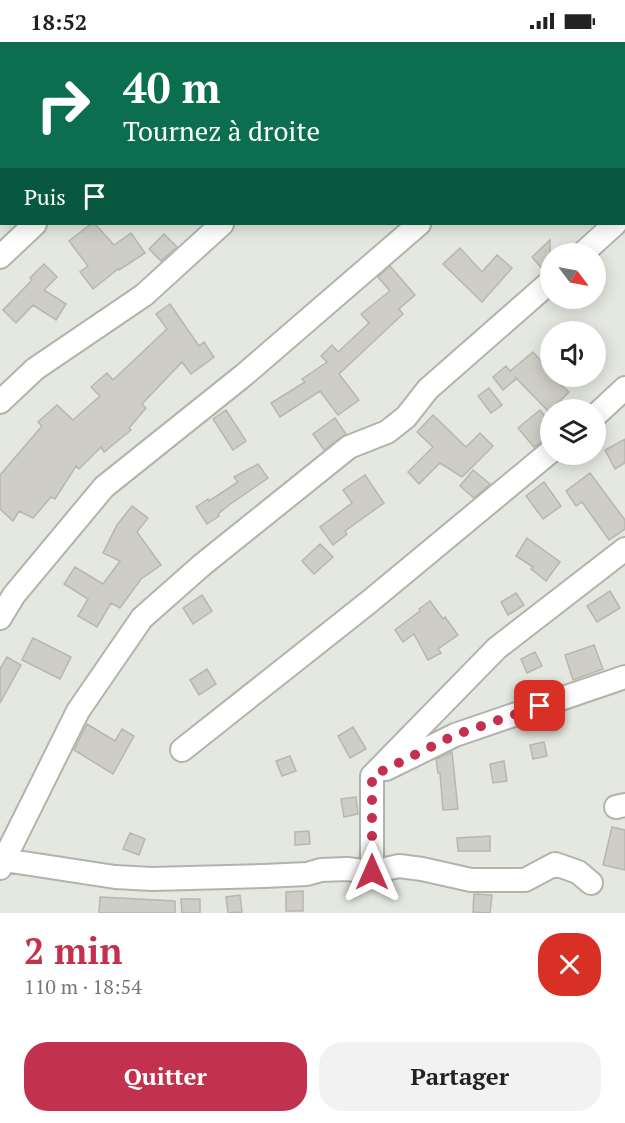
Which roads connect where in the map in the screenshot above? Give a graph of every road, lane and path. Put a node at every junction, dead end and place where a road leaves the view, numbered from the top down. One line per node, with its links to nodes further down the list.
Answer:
1 (34, 225): 6 (street)
2 (221, 225): 9 (street)
3 (418, 225): 13 (street)
4 (614, 225): 5 (street)
5 (594, 243)
6 (0, 257)
7 (540, 291): 17 (street)
8 (625, 388): 10 (street)
9 (0, 402)
10 (606, 406)
11 (540, 460): 15 (street)
12 (625, 549): 16 (street)
13 (0, 618)
14 (625, 677): 16 (street)
15 (182, 750)
16 (372, 776): 18 (street)
17 (2, 864): 18 (street)
18 (372, 872): 19 (street)
19 (591, 883)

